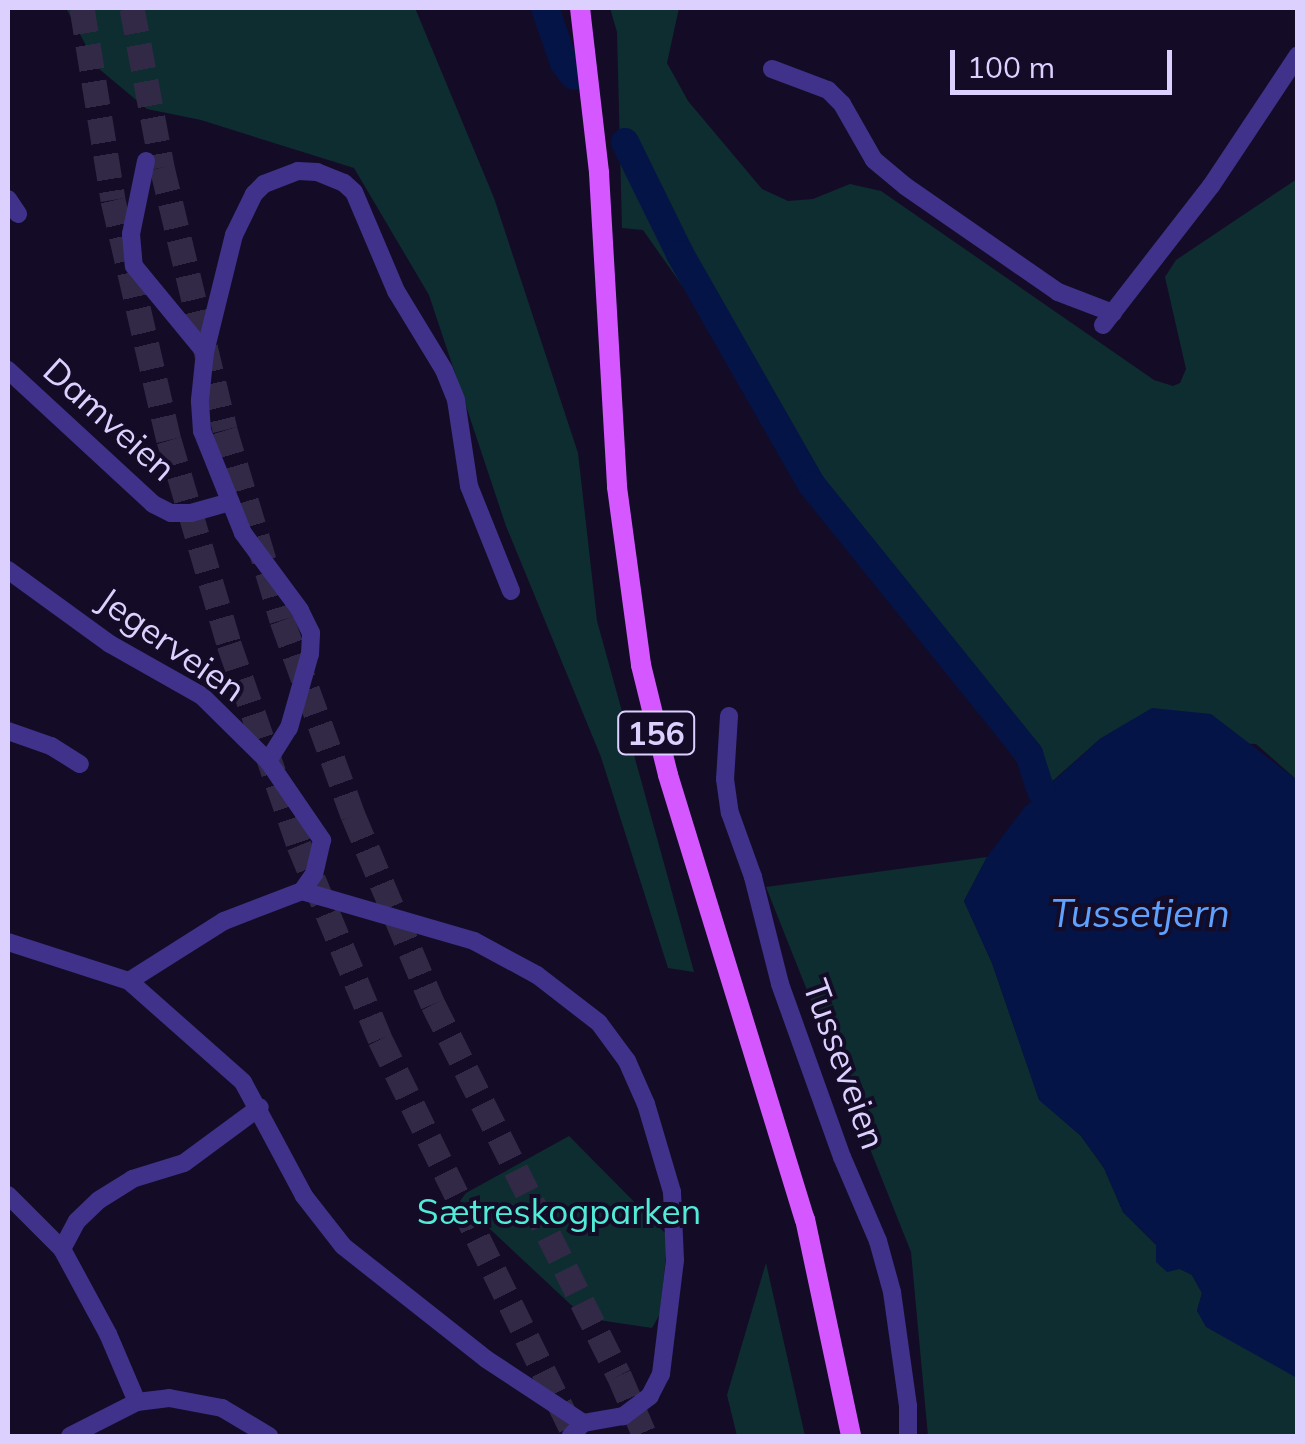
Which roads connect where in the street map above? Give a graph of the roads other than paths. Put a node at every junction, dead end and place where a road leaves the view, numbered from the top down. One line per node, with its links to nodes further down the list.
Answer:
1 (580, 8): 24 (main road, 156)
2 (1298, 55): 3 (street)
3 (772, 70)
4 (146, 160): 5 (street)
5 (205, 352): 7 (street); 9 (street)
6 (8, 370): 7 (street, Damveien)
7 (230, 502): 12 (street)
8 (8, 570): 12 (street, Jegerveien)
9 (511, 591)
10 (729, 716): 25 (street, Tusseveien)
11 (8, 731): 13 (street)
12 (268, 761): 14 (street, Jegerveien)
13 (80, 764)
14 (302, 891): 16 (street); 21 (street)
15 (8, 942): 16 (street)
16 (129, 981): 17 (street)
17 (260, 1107): 19 (street); 21 (street)
18 (8, 1195): 19 (street)
19 (62, 1249): 20 (street)
20 (136, 1402): 22 (street); 23 (street)
21 (577, 1430)
22 (70, 1436)
23 (269, 1436)
24 (852, 1436)
25 (908, 1436)

